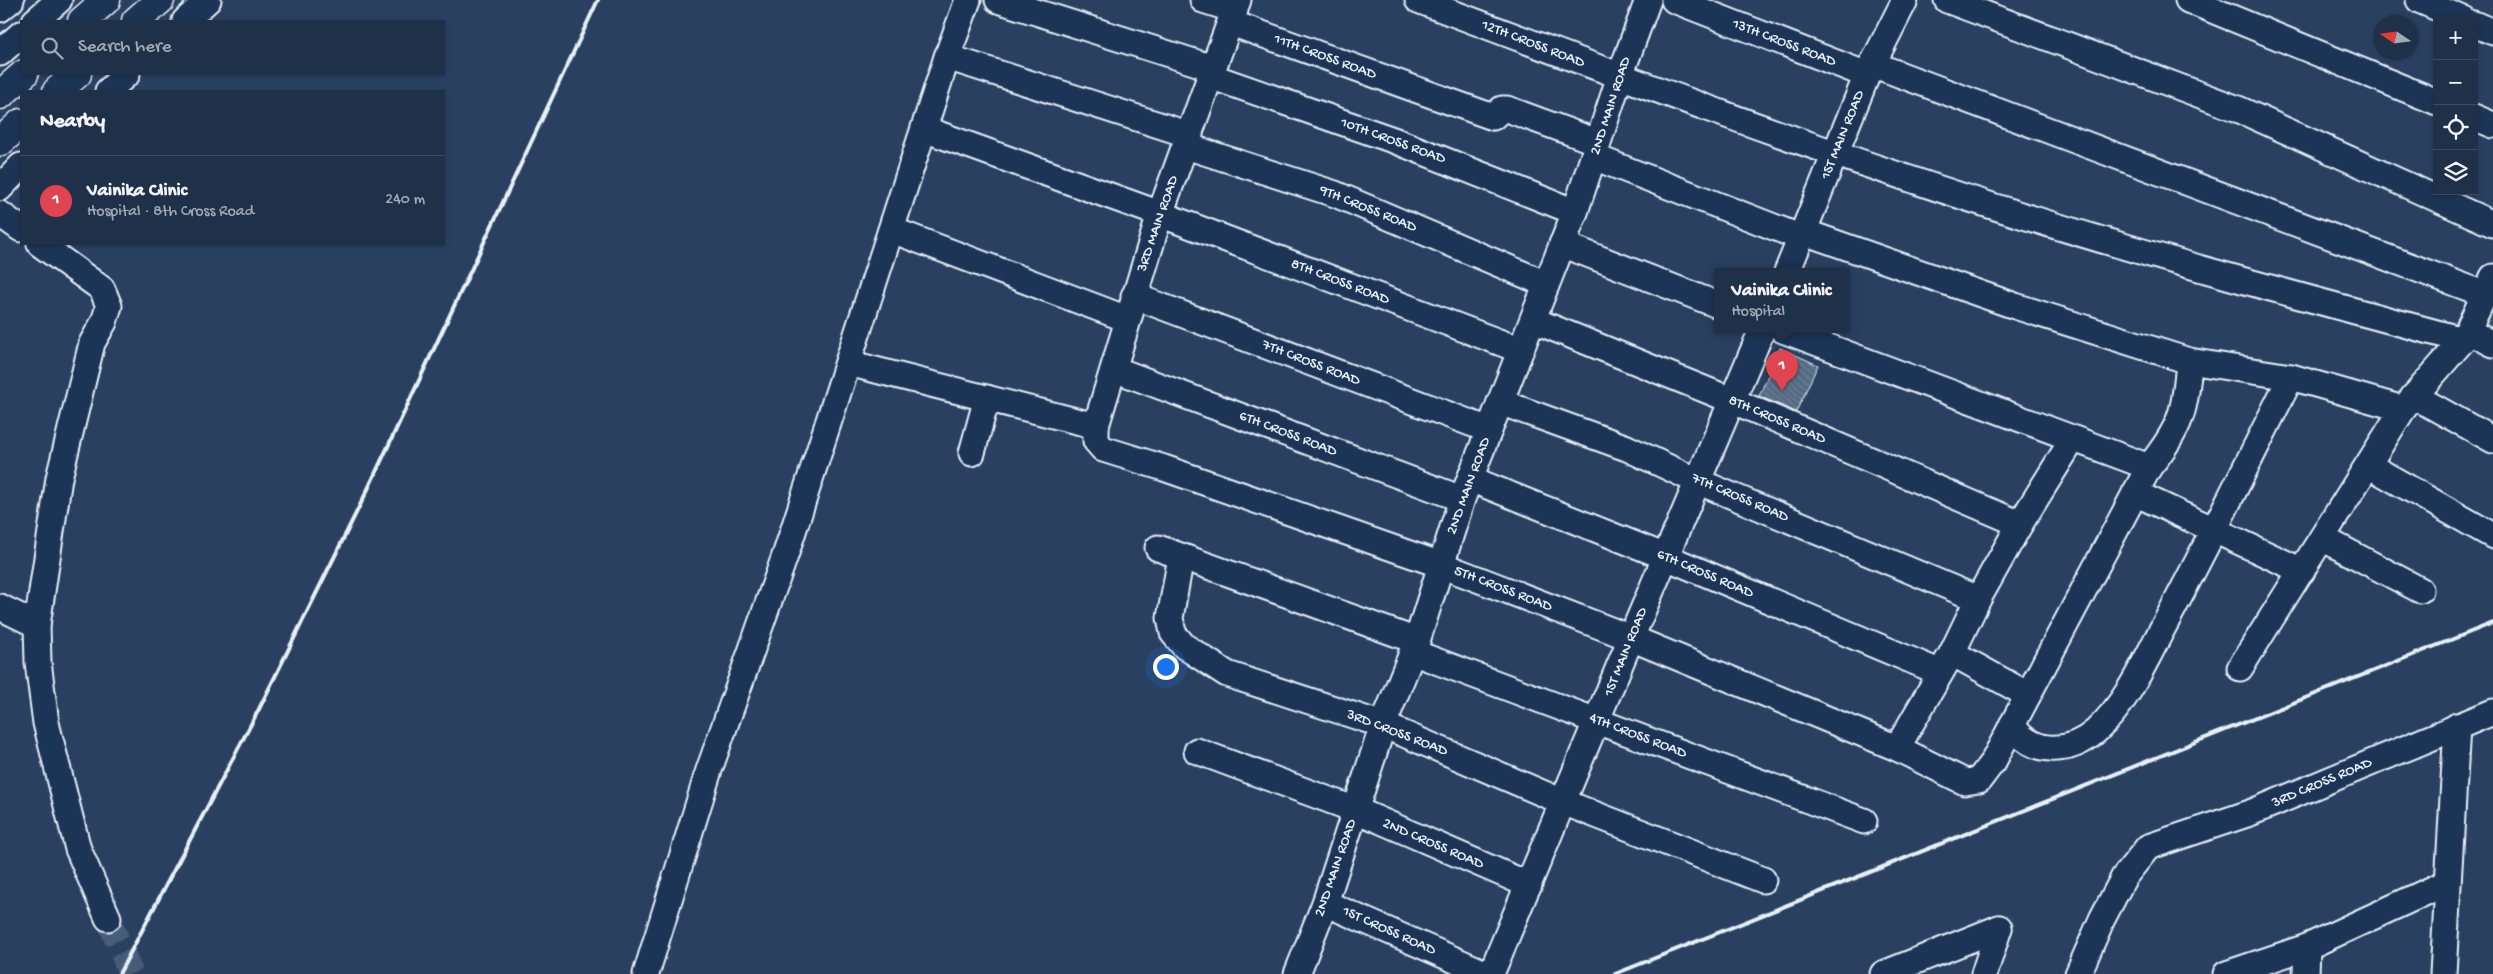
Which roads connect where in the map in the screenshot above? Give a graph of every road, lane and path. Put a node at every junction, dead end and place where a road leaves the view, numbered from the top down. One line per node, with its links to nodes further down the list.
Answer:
1 (11, 0): 16 (street)
2 (59, 0): 19 (street)
3 (106, 0): 20 (highway)
4 (160, 0): 21 (highway)
5 (208, 0): 22 (street)
6 (968, 0): 27 (street)
7 (998, 0): 29 (street, 10TH CROSS ROAD)
8 (1203, 0): 17 (street, 11TH CROSS ROAD)
9 (1418, 0): 33 (street, 12TH CROSS ROAD)
10 (1648, 0): 33 (street, 2ND MAIN ROAD)
11 (1674, 0): 28 (street, 13TH CROSS ROAD)
12 (1905, 0): 28 (street, 1ST MAIN ROAD)
13 (1947, 0): 51 (street)
14 (2188, 0): 37 (street)
15 (2419, 0): 18 (street)
16 (0, 9)
17 (1235, 11): 29 (street, 3RD MAIN ROAD); 44 (street, 11TH CROSS ROAD)
18 (2454, 15)
19 (36, 20)
20 (83, 20)
21 (137, 20)
22 (186, 20)
23 (2478, 26): 24 (street)
24 (2493, 32)
25 (20, 35): 26 (street)
26 (0, 53)
27 (947, 57): 41 (street); 42 (street, 9TH CROSS ROAD)
28 (1870, 69): 45 (street, 1ST MAIN ROAD); 59 (street, 13TH CROSS ROAD)
29 (1212, 72): 42 (street, 3RD MAIN ROAD); 48 (street, 10TH CROSS ROAD)
30 (23, 75): 36 (highway)
31 (76, 75): 34 (highway)
32 (126, 75): 35 (street)
33 (1620, 76): 44 (street, 2ND MAIN ROAD); 45 (street, 12TH CROSS ROAD)
34 (58, 90)
35 (109, 90)
36 (0, 95)
37 (2433, 100)
38 (2478, 119): 40 (street)
39 (20, 124): 43 (highway)
40 (2493, 125)
41 (924, 130): 50 (street, 8TH CROSS ROAD); 53 (street)
42 (1188, 141): 50 (street, 3RD MAIN ROAD); 58 (street, 9TH CROSS ROAD)
43 (0, 142)
44 (1596, 150): 48 (street, 2ND MAIN ROAD); 54 (street, 11TH CROSS ROAD)
45 (1837, 152): 54 (street, 1ST MAIN ROAD); 65 (street, 12TH CROSS ROAD)
46 (20, 167): 47 (street)
47 (0, 188)
48 (1574, 212): 55 (street, 2ND MAIN ROAD)
49 (0, 214): 52 (street)
50 (1160, 214): 61 (street, 3RD MAIN ROAD); 67 (street, 8TH CROSS ROAD)
51 (2493, 224)
52 (20, 228)
53 (892, 230): 61 (street, 7TH CROSS ROAD); 69 (street)
54 (1803, 235): 57 (street, 1ST MAIN ROAD); 68 (street, 11TH CROSS ROAD)
55 (1562, 244): 58 (street, 2ND MAIN ROAD); 60 (street)
56 (41, 245): 98 (street)
57 (1789, 268)
58 (1546, 284): 62 (street, 2ND MAIN ROAD)
59 (2488, 286): 65 (street)
60 (1714, 303)
61 (1131, 307): 70 (street, 3RD MAIN ROAD); 76 (street, 7TH CROSS ROAD)
62 (1533, 320): 67 (street, 2ND MAIN ROAD); 73 (street, 8TH CROSS ROAD)
63 (1761, 333): 73 (street, 1ST MAIN ROAD)
64 (1791, 333): 78 (street)
65 (2465, 335): 66 (street, 12TH CROSS ROAD); 75 (street)
66 (2493, 344)
67 (1520, 350): 74 (street, 2ND MAIN ROAD)
68 (2189, 361): 71 (street, 11TH CROSS ROAD); 82 (street)
69 (848, 363): 72 (street, 5TH CROSS ROAD); 121 (street)
70 (1114, 369): 77 (street, 3RD MAIN ROAD); 84 (street, 6TH CROSS ROAD)
71 (2291, 377): 75 (street, 11TH CROSS ROAD); 87 (street)
72 (987, 398): 77 (street, 5TH CROSS ROAD); 80 (street)
73 (1731, 400): 83 (street, 1ST MAIN ROAD); 86 (street, 8TH CROSS ROAD)
74 (1500, 402): 76 (street, 2ND MAIN ROAD); 83 (street, 7TH CROSS ROAD)
75 (2409, 403): 79 (street, 11TH CROSS ROAD); 81 (street)
76 (1489, 430): 84 (street, 2ND MAIN ROAD)
77 (1100, 438): 93 (street, 5TH CROSS ROAD)
78 (2073, 439): 82 (street); 86 (street)
79 (2493, 440)
80 (972, 453)
81 (2368, 465): 88 (street); 89 (street)
82 (2149, 467): 85 (street)
83 (1697, 481): 92 (street, 1ST MAIN ROAD); 96 (street, 7TH CROSS ROAD)
84 (1466, 489): 92 (street, 6TH CROSS ROAD); 93 (street, 2ND MAIN ROAD)
85 (2135, 493): 87 (street); 103 (street)
86 (2020, 524): 96 (street)
87 (2213, 530): 94 (street); 107 (street)
88 (2493, 536)
89 (2322, 538): 94 (street); 95 (street)
90 (1158, 548): 91 (street, 4TH CROSS ROAD)
91 (1181, 557): 100 (street, 4TH CROSS ROAD); 106 (street, 3RD CROSS ROAD)
92 (1666, 557): 99 (street, 1ST MAIN ROAD); 101 (street, 6TH CROSS ROAD)
93 (1441, 566): 99 (street, 5TH CROSS ROAD); 100 (street, 2ND MAIN ROAD)
94 (2302, 571): 102 (street)
95 (2420, 590)
96 (1978, 599): 101 (street)
97 (0, 607): 98 (street)
98 (37, 625): 118 (street)
99 (1631, 638): 105 (street, 1ST MAIN ROAD); 109 (street, 5TH CROSS ROAD)
100 (1414, 646): 105 (street, 4TH CROSS ROAD); 106 (street, 2ND MAIN ROAD)
101 (1946, 662): 103 (street, 6TH CROSS ROAD); 109 (street)
102 (2240, 668)
103 (2028, 695): 107 (street)
104 (2493, 712): 108 (street, 3RD CROSS ROAD)
105 (1598, 721): 111 (street, 1ST MAIN ROAD); 113 (street, 4TH CROSS ROAD)
106 (1383, 725): 111 (street, 3RD CROSS ROAD); 112 (street, 2ND MAIN ROAD)
107 (2012, 725): 109 (street, 5TH CROSS ROAD)
108 (2457, 726): 115 (street); 125 (street, 3RD CROSS ROAD)
109 (1897, 748)
110 (1197, 751): 112 (street, 2ND CROSS ROAD)
111 (1563, 802): 114 (street, 3RD CROSS ROAD); 116 (street, 1ST MAIN ROAD)
112 (1356, 810): 116 (street, 2ND CROSS ROAD); 117 (street, 2ND MAIN ROAD)
113 (1864, 821)
114 (1763, 880)
115 (2448, 882): 119 (street); 128 (street)
116 (1529, 884): 120 (street, 1ST MAIN ROAD)
117 (1325, 903): 120 (street, 1ST CROSS ROAD); 122 (street, 2ND MAIN ROAD)
118 (108, 918)
119 (2307, 947): 126 (street); 127 (street)
120 (1485, 971)
121 (646, 974)
122 (1297, 974)
123 (1883, 974): 124 (street)
124 (1984, 974)
125 (2078, 974)
126 (2226, 974)
127 (2306, 974)
128 (2443, 974)

